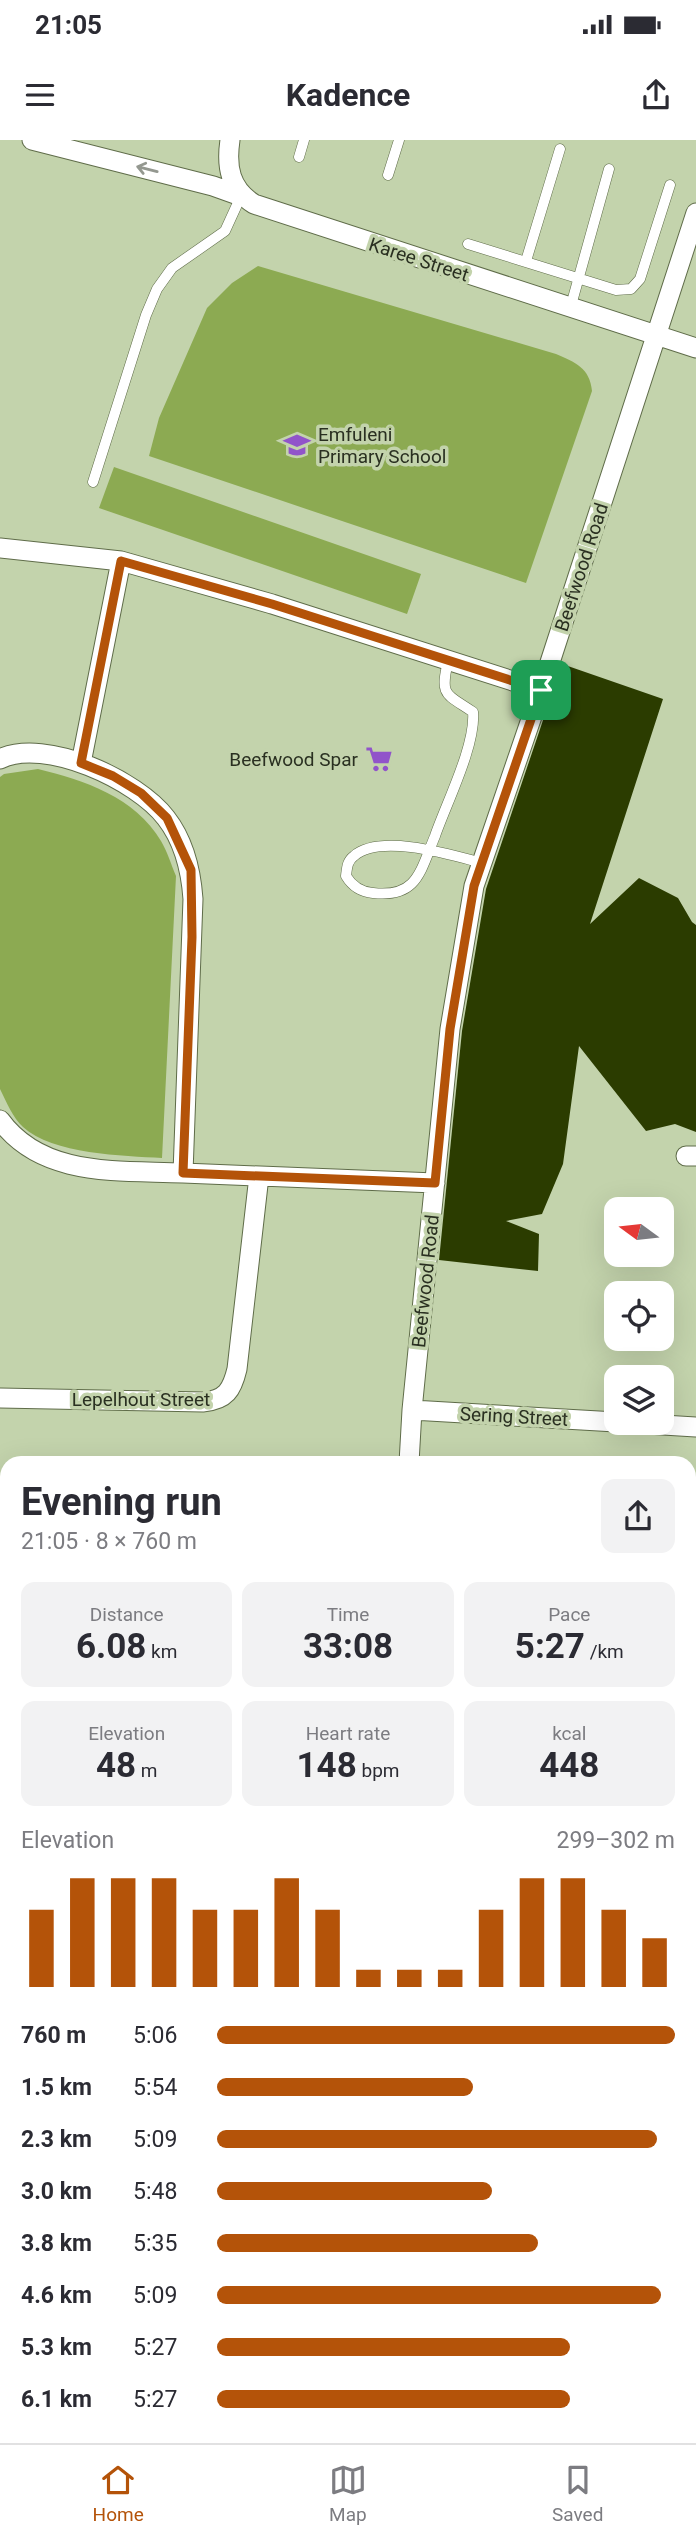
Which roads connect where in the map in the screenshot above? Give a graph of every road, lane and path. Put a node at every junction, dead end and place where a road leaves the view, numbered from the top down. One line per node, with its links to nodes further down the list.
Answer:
1 (32, 140): 10 (street, Karee Street, one-way to 1)
2 (230, 140): 10 (street)
3 (304, 140): 6 (lane)
4 (399, 140): 8 (lane)
5 (560, 149): 13 (lane)
6 (299, 157)
7 (609, 169): 14 (lane)
8 (388, 175)
9 (670, 185): 14 (lane)
10 (241, 196): 15 (street, Karee Street); 18 (lane)
11 (696, 213): 16 (street, Beefwood Road)
12 (468, 244): 13 (lane)
13 (526, 261): 14 (lane)
14 (579, 277): 15 (lane)
15 (570, 309): 16 (street, Karee Street)
16 (657, 334): 17 (street, Karee Street); 22 (street, Beefwood Road)
17 (696, 348)
18 (93, 482)
19 (0, 548): 20 (street)
20 (121, 561): 21 (street); 24 (street)
21 (449, 661): 22 (street); 25 (lane)
22 (541, 690): 26 (street, Beefwood Road)
23 (0, 759): 24 (street)
24 (81, 763): 28 (street)
25 (429, 849): 25 (lane); 26 (lane)
26 (482, 863): 30 (street, Beefwood Road)
27 (0, 1120): 28 (street)
28 (183, 1173): 29 (street)
29 (259, 1176): 30 (street); 31 (street, Lepelhout Street)
30 (435, 1183): 32 (street, Beefwood Road)
31 (0, 1398)
32 (412, 1410): 33 (street, Sering Street); 36 (street, Beefwood Road)
33 (604, 1421)
34 (674, 1426): 35 (street)
35 (696, 1427)
36 (409, 1456)

